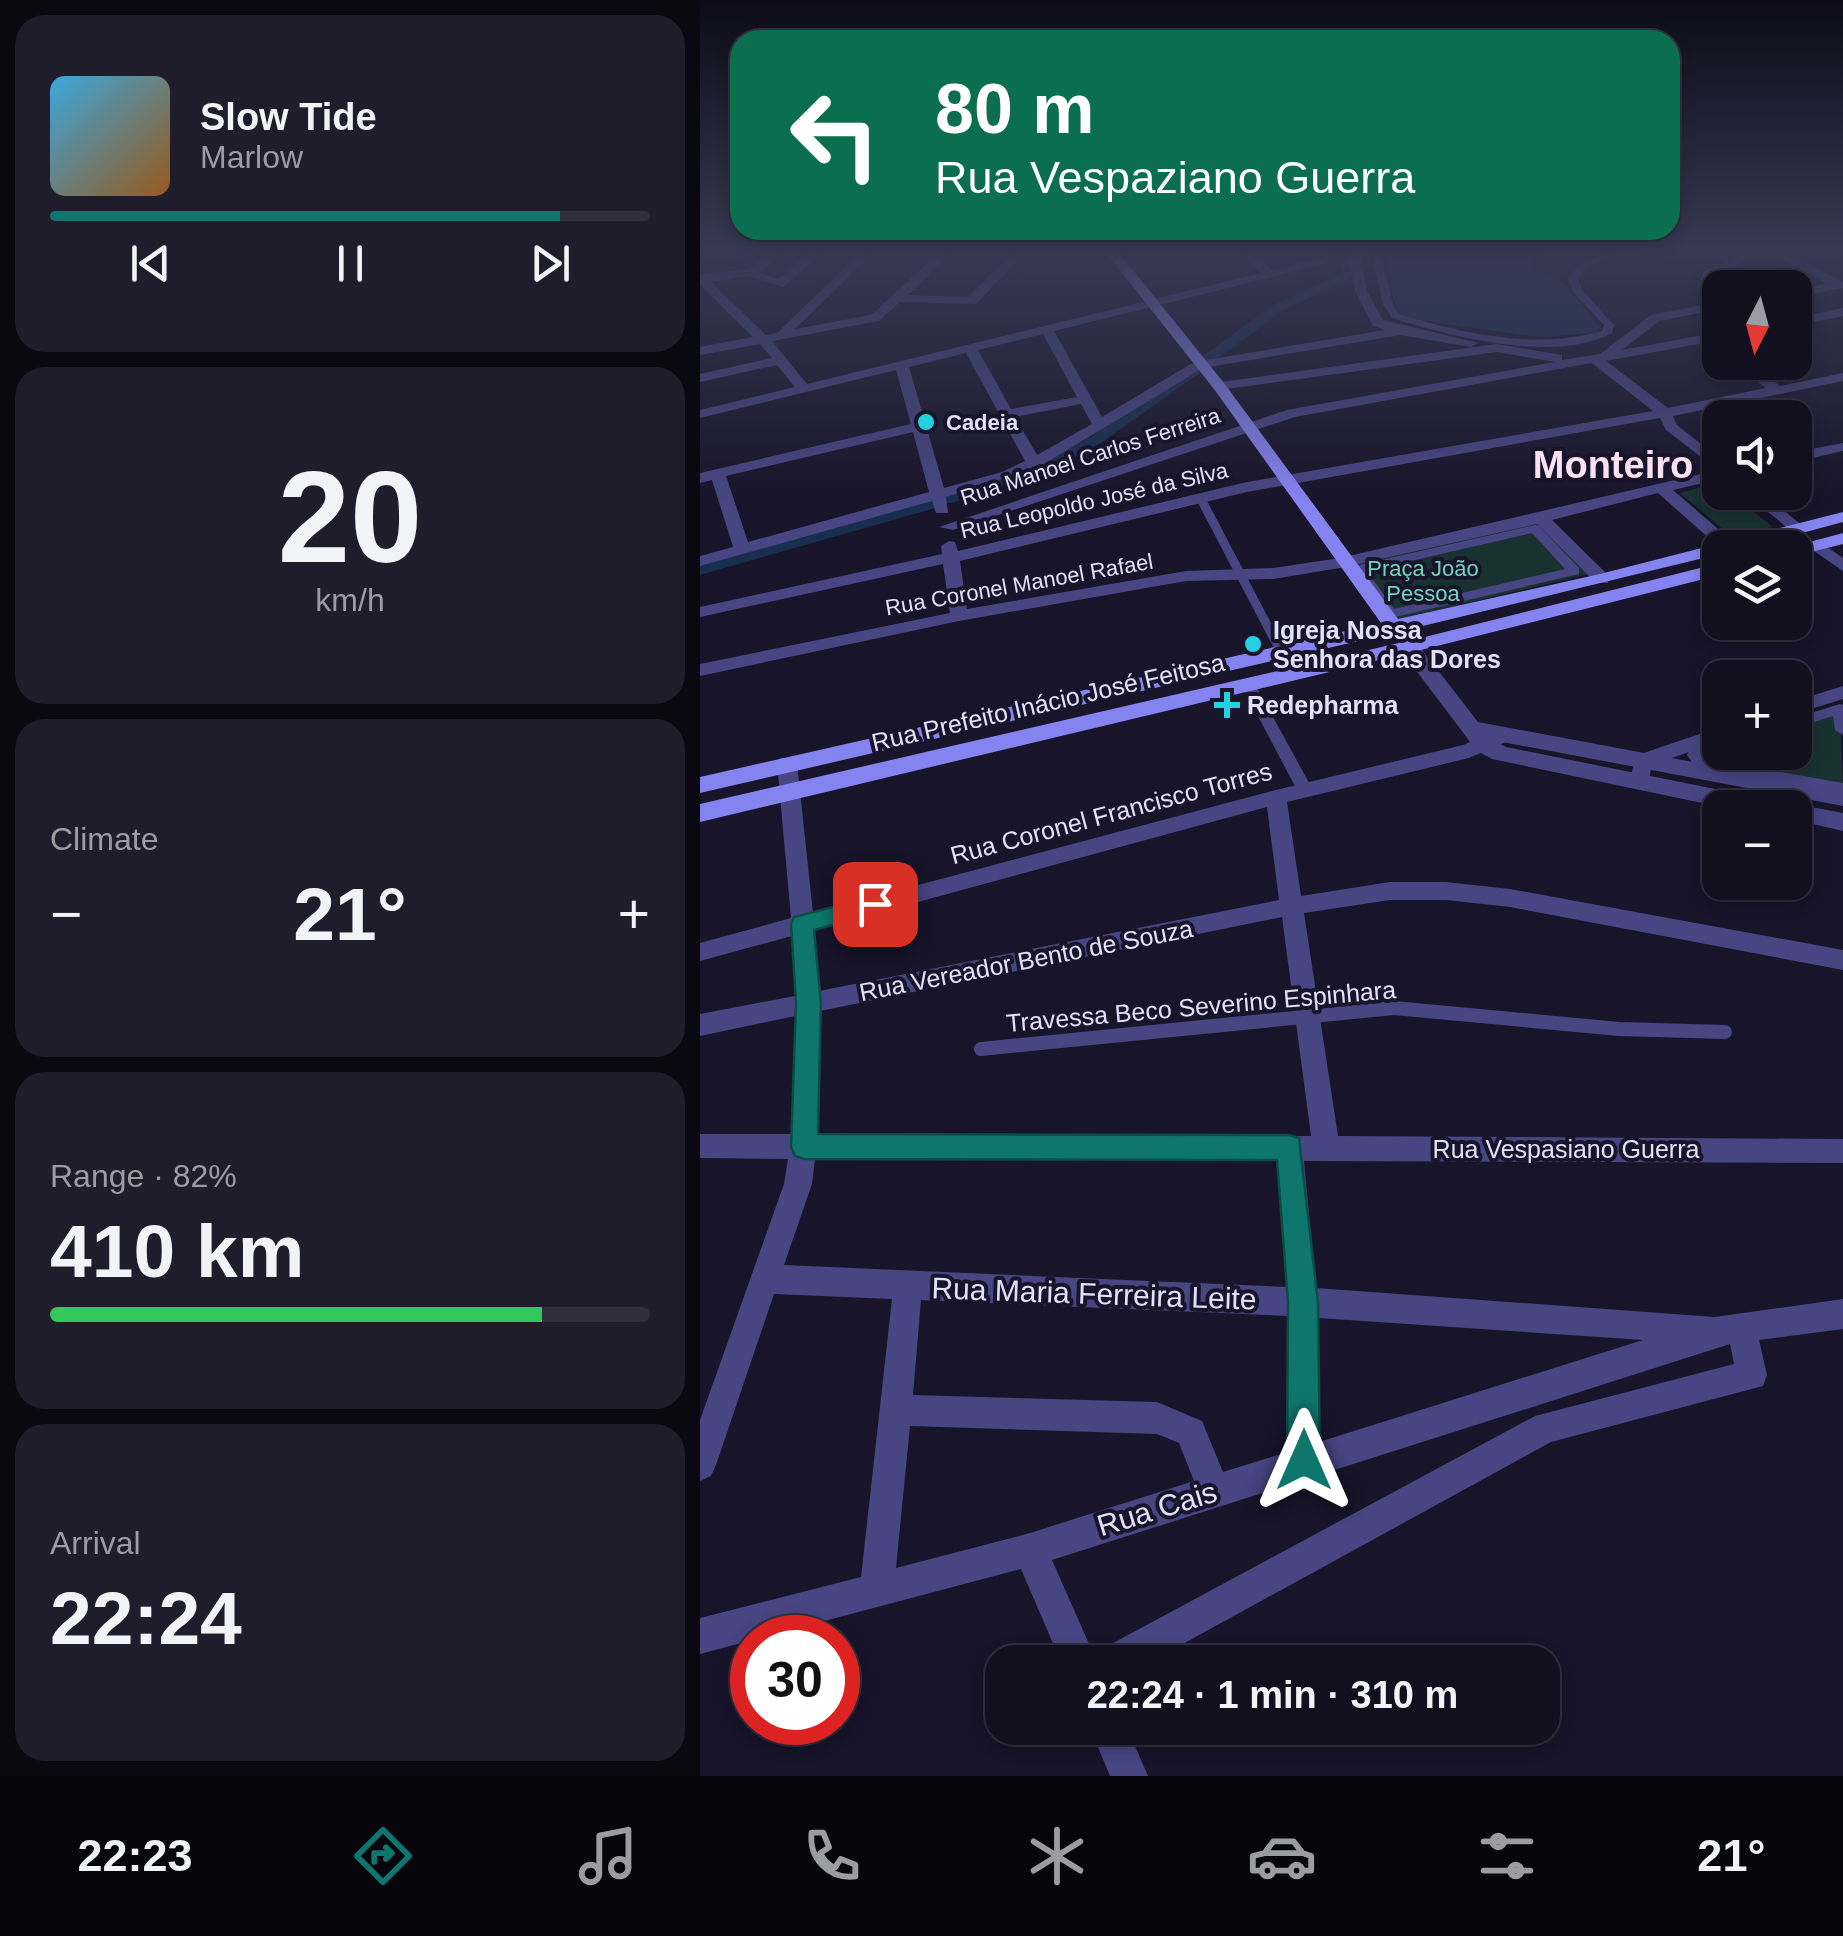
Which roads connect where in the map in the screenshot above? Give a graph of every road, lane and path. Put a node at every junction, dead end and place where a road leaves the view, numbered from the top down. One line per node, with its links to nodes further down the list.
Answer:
1 (760, 337): 12 (street)
2 (775, 337): 12 (street)
3 (1010, 337): 14 (street)
4 (1051, 337): 30 (street)
5 (1180, 337): 22 (main road)
6 (1371, 337): 22 (street)
7 (1377, 337): 18 (street)
8 (1434, 337): 15 (street)
9 (1501, 337): 10 (street)
10 (1597, 337)
11 (1625, 337): 17 (street)
12 (763, 339): 16 (street); 20 (street)
13 (1702, 343): 17 (street)
14 (970, 347): 21 (street); 34 (street)
15 (1496, 348): 18 (street); 19 (street)
16 (700, 351)
17 (1599, 357): 19 (street); 32 (street)
18 (1404, 358): 27 (street)
19 (1576, 360): 31 (street); 38 (street, Rua Manoel Carlos Ferreira)
20 (779, 361): 25 (street); 29 (street)
21 (901, 364): 29 (street); 36 (street)
22 (1199, 365): 27 (main road); 37 (street)
23 (1843, 366): 28 (street)
24 (1843, 377): 28 (street)
25 (700, 378)
26 (1762, 380): 28 (street)
27 (1219, 386): 38 (main road)
28 (1770, 386): 32 (street); 35 (street)
29 (802, 388): 33 (street)
30 (1087, 399): 34 (street); 37 (street)
31 (1632, 406): 32 (street); 39 (street)
32 (1649, 409): 35 (street); 39 (street)
33 (700, 414)
34 (1008, 414): 43 (street)
35 (1668, 420): 41 (street)
36 (920, 426): 44 (street); 49 (street)
37 (1100, 426): 43 (street)
38 (1246, 427): 45 (main road); 54 (street, Rua Manoel Carlos Ferreira)
39 (1552, 427): 45 (street, Rua Leopoldo José da Silva)
40 (1843, 447): 42 (street)
41 (1702, 450)
42 (1812, 453)
43 (1034, 464): 49 (street)
44 (718, 474): 46 (street); 61 (street)
45 (1282, 477): 50 (street, Rua Leopoldo José da Silva); 65 (main road)
46 (700, 478)
47 (1702, 478): 48 (street, Rua Coronel Manoel Rafael)
48 (1661, 488): 52 (street, Rua Coronel Manoel Rafael); 56 (street)
49 (938, 496): 54 (street); 61 (street)
50 (1201, 499): 63 (street, Rua Leopoldo José da Silva); 67 (lane)
51 (1774, 510): 55 (street)
52 (1540, 517): 65 (street, Rua Coronel Manoel Rafael); 69 (street)
53 (1843, 517): 55 (main road, Rua Prefeito Inácio José Feitosa)
54 (947, 527): 63 (street)
55 (1797, 528): 57 (main road, Rua Prefeito Inácio José Feitosa)
56 (1710, 530)
57 (1788, 530)
58 (1843, 538): 59 (main road)
59 (1817, 545): 60 (main road); 66 (street)
60 (1812, 546)
61 (742, 549): 64 (street)
62 (1702, 551): 69 (main road, Rua Prefeito Inácio José Feitosa)
63 (950, 558): 70 (street, Rua Leopoldo José da Silva); 71 (street)
64 (700, 560)
65 (1354, 565): 65 (street); 67 (street, Rua Coronel Manoel Rafael); 72 (main road)
66 (1843, 566)
67 (1240, 574): 71 (street, Rua Coronel Manoel Rafael); 74 (lane)
68 (1702, 574): 73 (main road, Rua Prefeito Inácio José Feitosa)
69 (1602, 578): 72 (main road, Rua Prefeito Inácio José Feitosa)
70 (700, 612)
71 (959, 616): 75 (street, Rua Coronel Manoel Rafael)
72 (1393, 626): 73 (main road); 74 (main road, Rua Prefeito Inácio José Feitosa)
73 (1409, 647): 76 (main road, Rua Prefeito Inácio José Feitosa); 84 (street)
74 (1280, 650): 77 (main road, Rua Prefeito Inácio José Feitosa)
75 (700, 670)
76 (1248, 684): 80 (main road, Rua Prefeito Inácio José Feitosa); 94 (street)
77 (1104, 691): 80 (main road); 81 (main road, Rua Prefeito Inácio José Feitosa)
78 (1843, 692): 79 (street)
79 (1812, 702)
80 (1114, 714): 86 (main road, Rua Prefeito Inácio José Feitosa)
81 (999, 715): 85 (main road, Rua Prefeito Inácio José Feitosa); 86 (main road)
82 (1812, 719): 83 (street)
83 (1843, 730)
84 (1485, 737): 91 (street); 94 (street, Rua Coronel Francisco Torres)
85 (893, 739): 88 (main road, Rua Prefeito Inácio José Feitosa); 89 (main road)
86 (1008, 739): 89 (main road, Rua Prefeito Inácio José Feitosa)
87 (1702, 743): 91 (street)
88 (788, 764): 92 (main road, Rua Prefeito Inácio José Feitosa); 96 (street)
89 (899, 765): 96 (main road, Rua Prefeito Inácio José Feitosa)
90 (1736, 770): 93 (street)
91 (1641, 772): 95 (street); 98 (street)
92 (700, 784)
93 (1843, 789)
94 (1305, 790): 97 (street, Rua Coronel Francisco Torres)
95 (1706, 790)
96 (790, 792): 99 (main road, Rua Prefeito Inácio José Feitosa); 103 (street)
97 (1276, 798): 102 (street); 103 (street, Rua Coronel Francisco Torres)
98 (1843, 798)
99 (700, 813)
100 (1812, 816): 101 (street)
101 (1843, 822)
102 (1292, 906): 105 (street, Rua Vereador Bento de Souza); 106 (street, Rua Vereador Bento de Souza); 107 (street)
103 (802, 924): 104 (street, Rua Coronel Francisco Torres); 106 (street)
104 (700, 952)
105 (1843, 960)
106 (808, 1003): 108 (street, Rua Vereador Bento de Souza); 112 (street)
107 (1309, 1018): 109 (lane, Travessa Beco Severino Espinhara); 110 (lane, Travessa Beco Severino Espinhara); 114 (street)
108 (700, 1025)
109 (1726, 1032)
110 (980, 1049)
111 (700, 1146): 112 (street, Rua Vespasiano Guerra)
112 (804, 1147): 113 (street, Rua Vespasiano Guerra); 116 (street)
113 (1289, 1147): 114 (street, Rua Vespasiano Guerra); 118 (street)
114 (1326, 1148): 115 (street, Rua Vespasiano Guerra)
115 (1843, 1151)
116 (765, 1279): 117 (street, Rua Maria Ferreira Leite); 123 (street)
117 (908, 1287): 118 (street, Rua Maria Ferreira Leite); 121 (street)
118 (1303, 1302): 120 (street, Rua Maria Ferreira Leite); 122 (street)
119 (1843, 1314): 120 (street, Rua Cais)
120 (1731, 1328): 122 (street, Rua Cais); 129 (street)
121 (896, 1410): 124 (street); 126 (street)
122 (1304, 1460): 124 (street, Rua Cais)
123 (700, 1466)
124 (1214, 1492): 125 (street, Rua Cais)
125 (1030, 1550): 126 (street, Rua Cais); 128 (street)
126 (877, 1591): 127 (street, Rua Cais)
127 (700, 1636)
128 (1072, 1645)
129 (1145, 1645)
130 (1115, 1745): 131 (street)
131 (1129, 1776)

